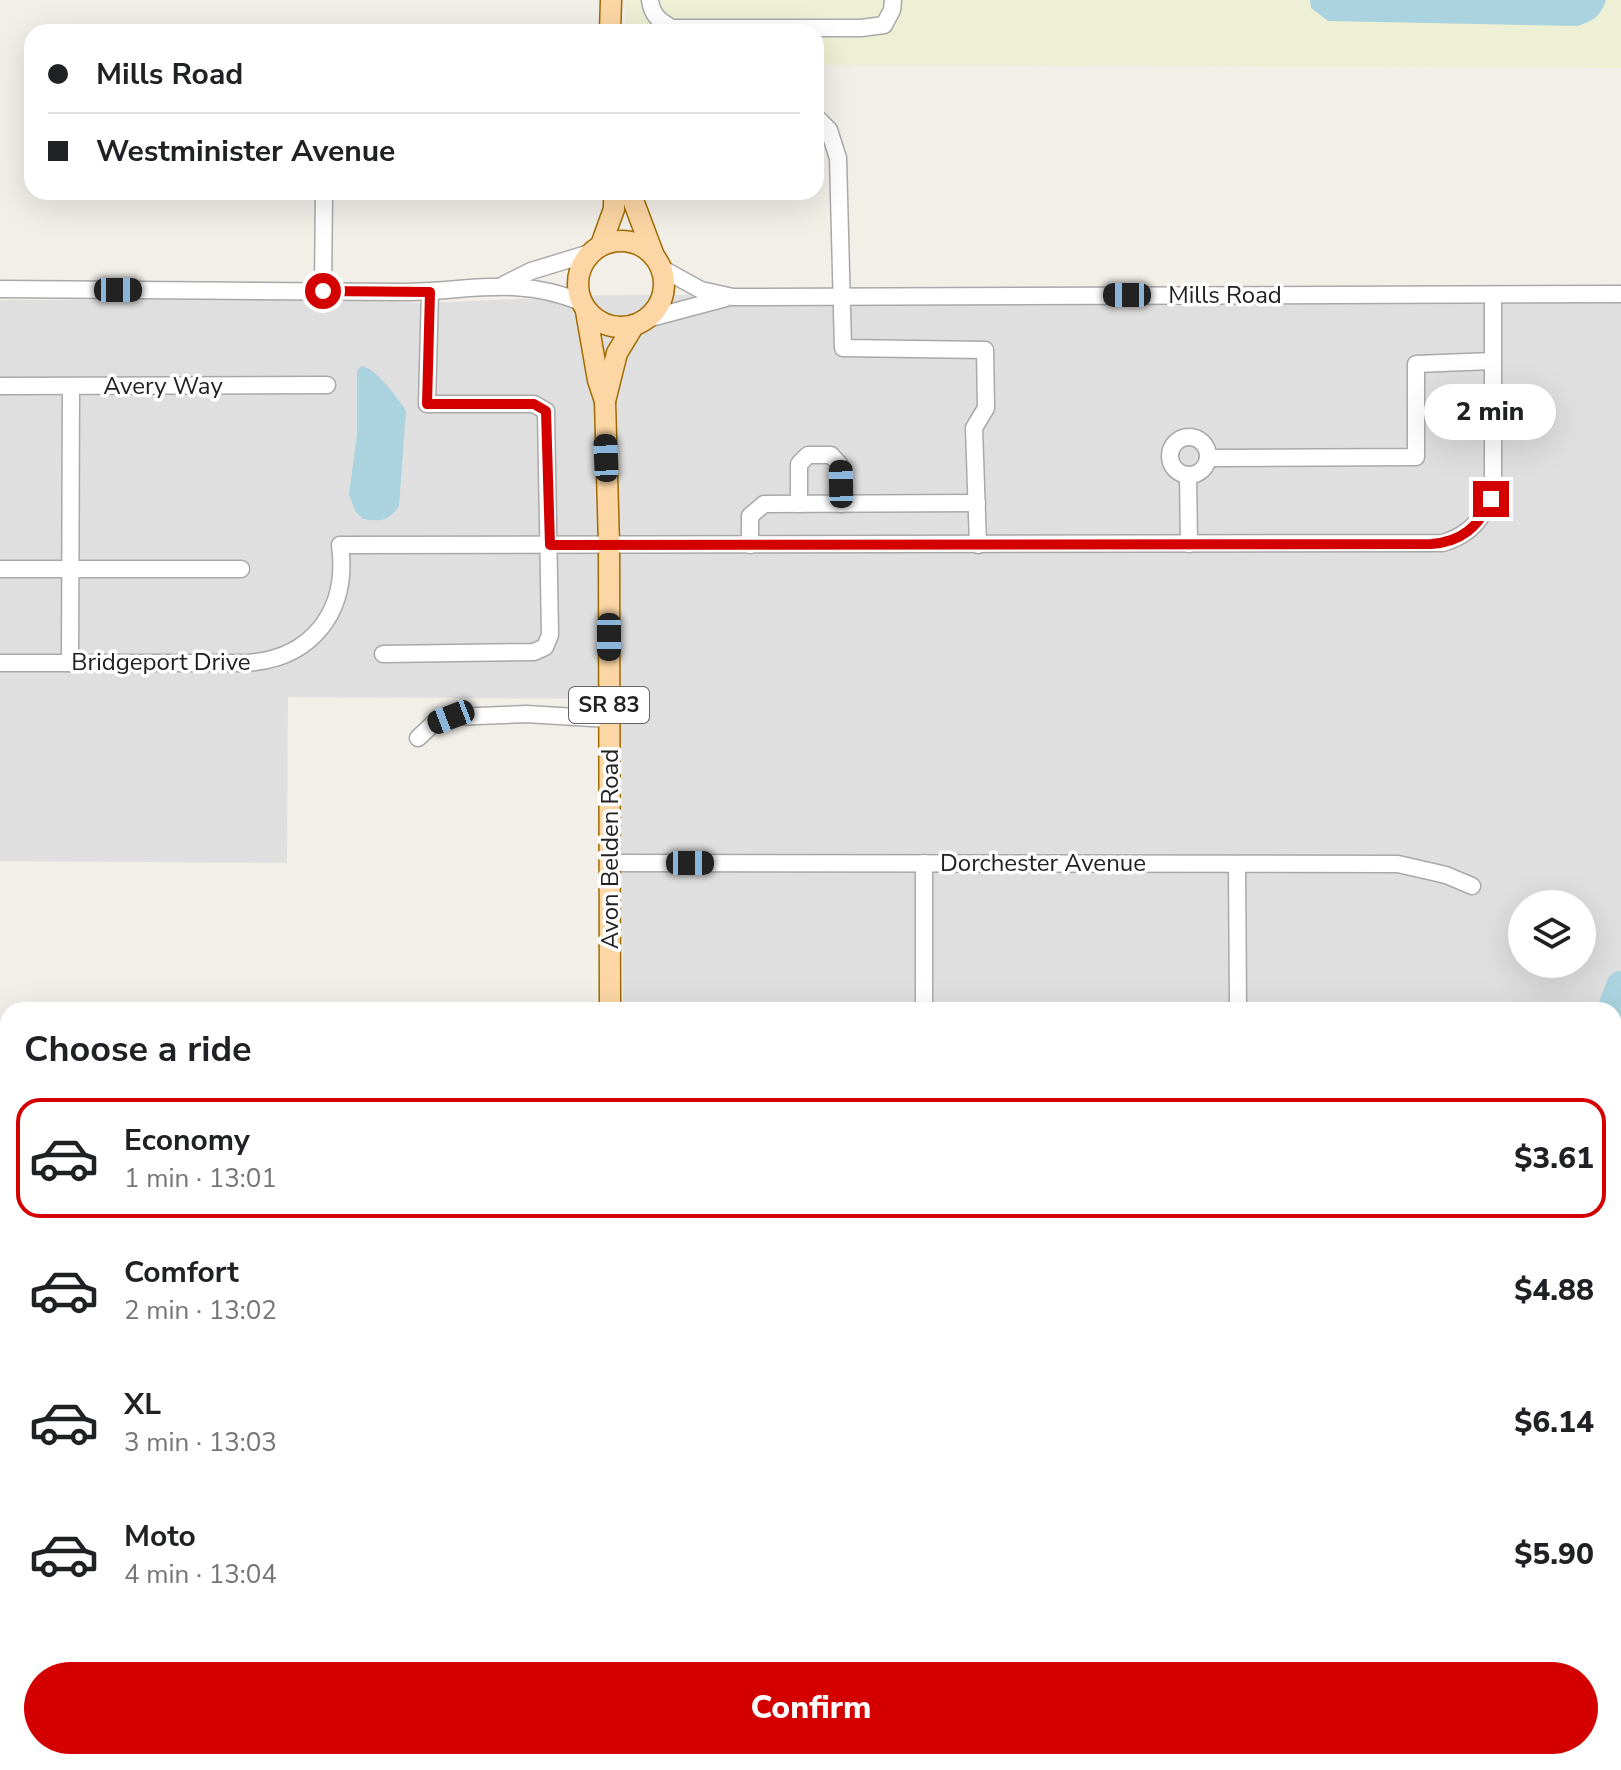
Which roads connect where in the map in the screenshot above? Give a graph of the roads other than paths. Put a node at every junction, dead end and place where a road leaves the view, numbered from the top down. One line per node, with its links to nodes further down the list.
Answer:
1 (611, 0): 4 (main road)
2 (650, 0): 5 (street)
3 (893, 0): 6 (street)
4 (610, 24)
5 (665, 24)
6 (824, 28)
7 (824, 125): 19 (street)
8 (324, 200): 15 (street)
9 (614, 200): 11 (main road)
10 (633, 200): 12 (main road)
11 (596, 249): 12 (main road); 13 (street); 21 (main road)
12 (658, 262): 20 (street, Mills Road); 22 (main road)
13 (504, 285): 16 (street); 21 (street)
14 (0, 289): 15 (street)
15 (323, 291): 16 (street)
16 (430, 292): 34 (street)
17 (1621, 294): 18 (street, Mills Road)
18 (1493, 295): 19 (street, Mills Road); 23 (street)
19 (843, 296): 20 (street, Mills Road); 30 (street)
20 (733, 297): 22 (street, Mills Road)
21 (584, 306): 22 (main road); 27 (main road, Avon Belden Road / SR 83)
22 (640, 322): 27 (main road, Avon Belden Road / SR 83)
23 (1493, 361): 28 (street); 33 (street)
24 (327, 385): 26 (street, Avery Way)
25 (0, 386): 26 (street, Avery Way)
26 (71, 386): 39 (street)
27 (605, 401): 35 (main road, Avon Belden Road / SR 83)
28 (1208, 458): 29 (street); 29 (street)
29 (1188, 475): 33 (street)
30 (977, 503): 32 (street); 37 (street)
31 (799, 504): 32 (street); 32 (street); 36 (street)
32 (841, 504)
33 (1189, 544): 37 (street)
34 (550, 545): 35 (street); 41 (street); 43 (street, Bridgeport Drive)
35 (609, 545): 36 (street); 44 (main road, Avon Belden Road / SR 83)
36 (750, 545): 37 (street)
37 (978, 545)
38 (0, 569): 39 (street)
39 (70, 569): 40 (street); 43 (street)
40 (241, 569)
41 (383, 654)
42 (0, 663): 43 (street, Bridgeport Drive)
43 (70, 663)
44 (609, 719): 45 (street); 46 (main road, Avon Belden Road / SR 83)
45 (418, 738)
46 (610, 863): 47 (street, Dorchester Avenue); 50 (main road, Avon Belden Road / SR 83)
47 (924, 863): 48 (street, Dorchester Avenue); 51 (street)
48 (1237, 864): 49 (street, Dorchester Avenue); 52 (street)
49 (1472, 886)
50 (610, 1002)
51 (924, 1002)
52 (1238, 1002)

